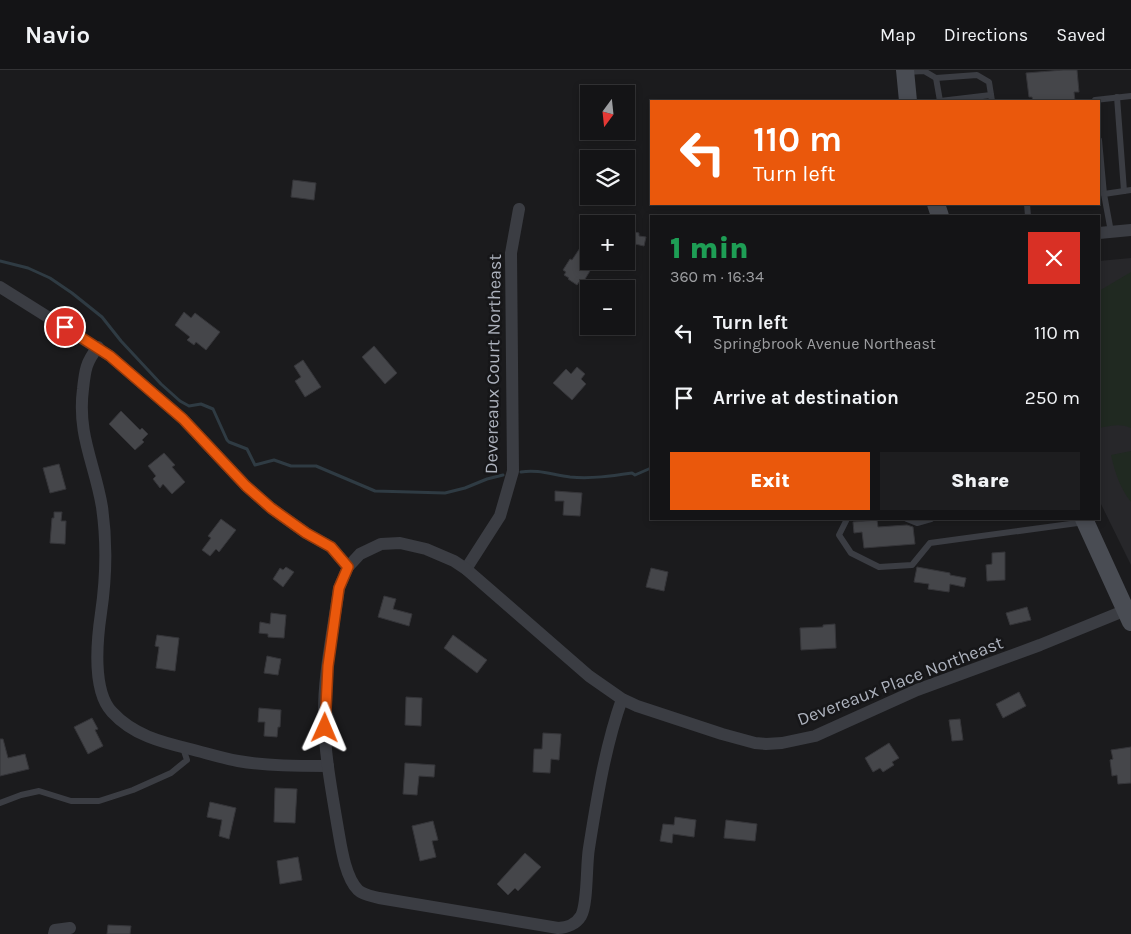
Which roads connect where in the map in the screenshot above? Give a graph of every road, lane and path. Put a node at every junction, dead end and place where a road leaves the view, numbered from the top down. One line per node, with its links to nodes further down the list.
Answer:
1 (905, 71): 2 (lane); 6 (street)
2 (936, 78): 5 (lane); 7 (lane)
3 (1131, 96): 4 (lane)
4 (1116, 97): 9 (lane); 11 (lane)
5 (992, 98): 8 (lane)
6 (908, 100)
7 (940, 100)
8 (957, 100)
9 (1095, 100)
10 (1100, 151): 12 (lane)
11 (1128, 191): 12 (lane)
12 (1104, 194): 15 (lane)
13 (519, 209): 23 (street, Devereaux Court Northeast)
14 (1131, 230): 15 (street)
15 (1105, 232)
16 (0, 287): 17 (street)
17 (98, 347): 22 (street); 26 (street)
18 (846, 520): 21 (lane)
19 (910, 520): 20 (lane)
20 (928, 520)
21 (1085, 520): 24 (street)
22 (348, 567): 23 (street, Devereaux Place Northeast); 27 (street, Devereaux Place Northeast)
23 (466, 569): 25 (street, Devereaux Place Northeast)
24 (1129, 614): 25 (street, Devereaux Place Northeast)
25 (622, 699): 27 (street, Devereaux Place Northeast)
26 (182, 747): 27 (street); 28 (lane)
27 (328, 766)
28 (0, 803)
29 (70, 928): 30 (street)
30 (54, 934)

